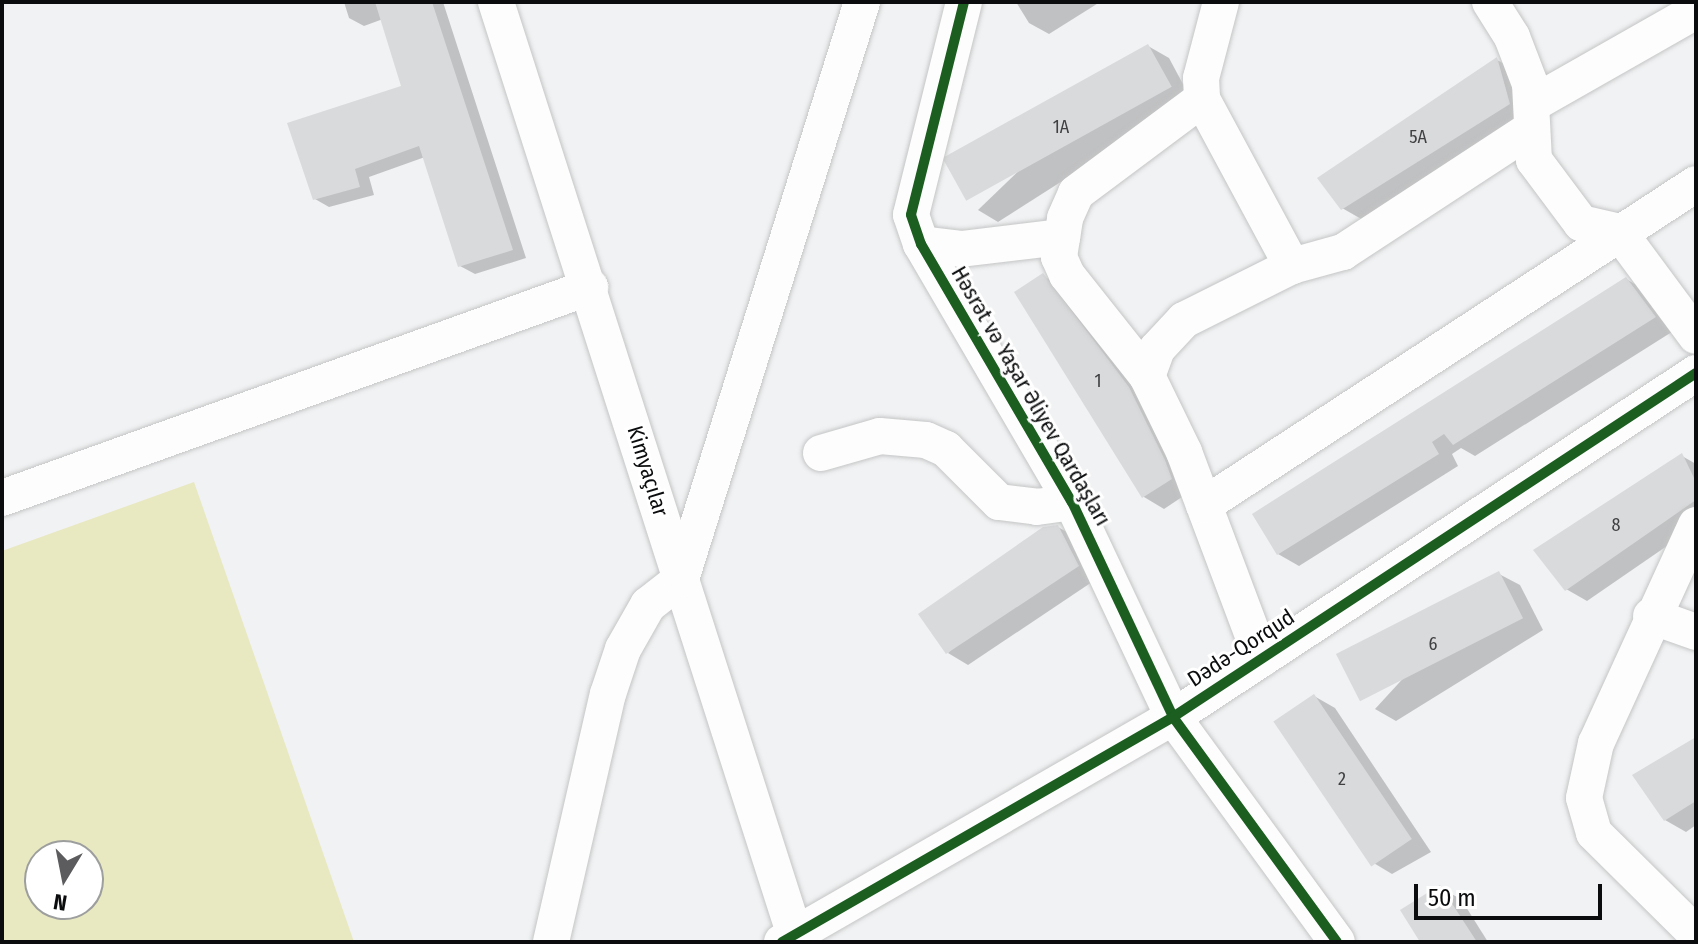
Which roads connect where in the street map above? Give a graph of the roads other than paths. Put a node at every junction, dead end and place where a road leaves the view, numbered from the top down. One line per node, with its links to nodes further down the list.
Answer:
1 (496, 2): 14 (street, Kimyaçılar)
2 (862, 2): 23 (street)
3 (964, 2): 12 (street, Həsrət və Yaşar Əliyev Qardaşları)
4 (1221, 2): 7 (street)
5 (1490, 2): 8 (street)
6 (1696, 11): 8 (street)
7 (1202, 99): 11 (street); 13 (street)
8 (1533, 116): 10 (street); 13 (street)
9 (1696, 184): 10 (street)
10 (1619, 232): 15 (street); 21 (street)
11 (1062, 237): 12 (street); 17 (street)
12 (921, 244): 20 (street, Həsrət və Yaşar Əliyev Qardaşları)
13 (1292, 266): 17 (street)
14 (590, 287): 19 (street); 23 (street, Kimyaçılar)
15 (1696, 336)
16 (1696, 373): 26 (street, Dədə-Qorqud)
17 (1147, 376): 21 (street)
18 (821, 453): 20 (street)
19 (2, 498)
20 (1072, 502): 27 (street, Həsrət və Yaşar Əliyev Qardaşları)
21 (1204, 505): 26 (street)
22 (1696, 525): 24 (street)
23 (681, 579): 29 (street, Kimyaçılar); 30 (street)
24 (1651, 616): 25 (street); 28 (street)
25 (1696, 632)
26 (1262, 659): 27 (street, Dədə-Qorqud)
27 (1173, 717): 29 (street, Dədə-Qorqud); 31 (street, Həsrət və Yaşar Əliyev Qardaşları)
28 (1696, 934)
29 (791, 940)
30 (551, 942)
31 (1337, 942)

